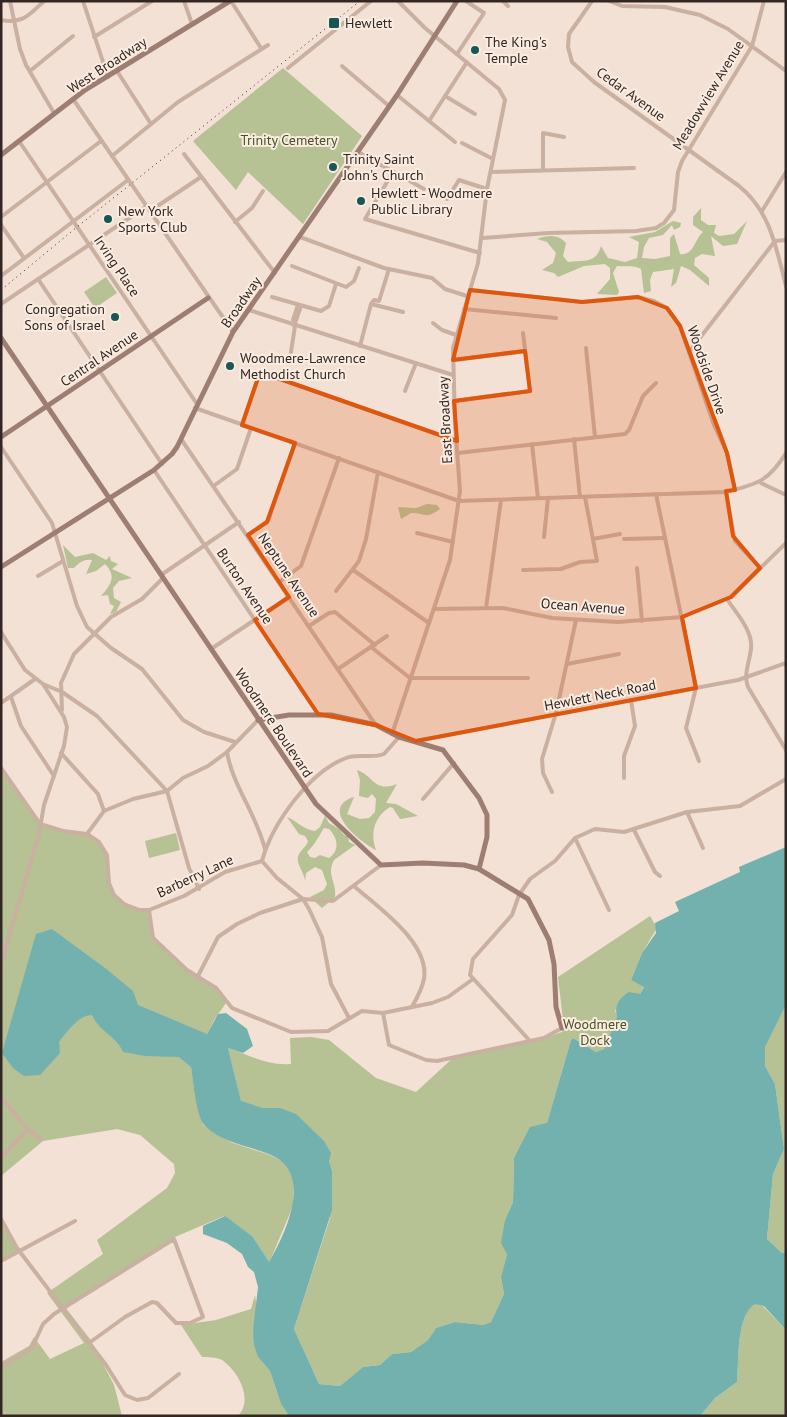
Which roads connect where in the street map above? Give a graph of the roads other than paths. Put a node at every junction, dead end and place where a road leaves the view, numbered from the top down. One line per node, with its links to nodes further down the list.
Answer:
1 (10, 1): 17 (street)
2 (44, 1): 17 (street)
3 (83, 1): 21 (street)
4 (152, 1): 21 (street)
5 (184, 1): 18 (street)
6 (230, 1): 18 (street, West Broadway); 24 (street)
7 (371, 1): 28 (street)
8 (398, 1): 19 (street)
9 (456, 1): 19 (street, Broadway)
10 (466, 1): 25 (street)
11 (502, 1): 15 (street)
12 (592, 1): 46 (street, Cedar Avenue)
13 (610, 1): 23 (street)
14 (764, 1): 23 (street, Meadowview Avenue)
15 (508, 6)
16 (1, 20): 17 (street)
17 (15, 23): 29 (street)
18 (192, 24): 30 (street, West Broadway)
19 (434, 35): 25 (street); 33 (street, Broadway)
20 (73, 36): 29 (street)
21 (94, 37): 32 (street)
22 (268, 45): 24 (street)
23 (752, 46): 31 (street); 46 (street, Meadowview Avenue)
24 (261, 48): 40 (street)
25 (458, 54): 26 (street)
26 (467, 62): 34 (street); 51 (street, East Broadway)
27 (342, 66): 36 (street)
28 (288, 68)
29 (30, 71): 37 (street)
30 (117, 71): 32 (street, West Broadway); 40 (street)
31 (786, 71)
32 (108, 77): 35 (street, West Broadway)
33 (397, 95): 36 (street, Broadway); 39 (street)
34 (445, 96): 38 (street); 39 (street)
35 (73, 99): 37 (street, West Broadway); 43 (street)
36 (389, 106): 47 (street, Broadway)
37 (54, 113): 42 (street, West Broadway)
38 (475, 114)
39 (429, 121): 44 (street)
40 (151, 124): 50 (street)
41 (564, 137): 53 (street)
42 (19, 141): 49 (street, West Broadway); 59 (street, Irving Place)
43 (101, 141): 50 (street); 59 (street)
44 (455, 142)
45 (462, 143): 51 (street)
46 (688, 149): 65 (street, Cedar Avenue); 72 (street, Meadowview Avenue)
47 (358, 152): 54 (street); 71 (street, Broadway)
48 (184, 154): 57 (street)
49 (1, 155)
50 (112, 156): 58 (street)
51 (493, 159): 55 (street, East Broadway)
52 (634, 168): 53 (street)
53 (543, 170): 55 (street)
54 (393, 172): 60 (street); 76 (street)
55 (491, 172): 61 (street, East Broadway)
56 (786, 172): 65 (street)
57 (201, 177): 66 (street); 69 (street)
58 (128, 180): 64 (street); 68 (street)
59 (46, 183): 67 (street); 68 (street, Irving Place)
60 (424, 189)
61 (488, 189): 63 (street); 72 (street, East Broadway)
62 (263, 190): 69 (street)
63 (448, 199)
64 (147, 206): 66 (street); 75 (street)
65 (762, 211): 74 (street, Cedar Avenue)
66 (150, 212): 89 (street)
67 (1, 217)
68 (73, 220): 75 (street, Irving Place); 77 (street)
69 (235, 222): 81 (street)
70 (1, 225): 77 (street)
71 (300, 237): 80 (street); 81 (street, Broadway)
72 (482, 238): 76 (street, East Broadway)
73 (786, 240): 74 (street)
74 (775, 241): 85 (street, Cedar Avenue); 108 (street)
75 (89, 244): 83 (street); 102 (street, Irving Place)
76 (480, 253): 86 (street, East Broadway)
77 (24, 258): 82 (street)
78 (292, 266): 84 (street)
79 (359, 268): 84 (street)
80 (389, 269): 87 (street); 91 (street)
81 (275, 273): 94 (street, Broadway)
82 (1, 276)
83 (38, 279): 90 (street); 111 (street)
84 (336, 284): 92 (street)
85 (786, 286)
86 (470, 290): 87 (street, East Broadway); 108 (street, Woodside Drive)
87 (468, 296): 93 (street, East Broadway)
88 (272, 297): 92 (street)
89 (208, 298): 99 (street); 102 (street, Central Avenue)
90 (1, 304)
91 (371, 304): 95 (street); 104 (street)
92 (299, 306): 98 (street)
93 (464, 309): 96 (street); 101 (street, East Broadway)
94 (249, 310): 98 (street); 99 (street, Broadway)
95 (404, 312)
96 (556, 318)
97 (433, 323): 101 (street)
98 (294, 326): 104 (street); 107 (street)
99 (233, 332): 117 (street, Broadway)
100 (523, 333): 106 (street)
101 (456, 335): 109 (street, East Broadway)
102 (151, 336): 111 (street, Central Avenue); 117 (street, Irving Place)
103 (1, 338): 116 (street, Woodmere Boulevard)
104 (360, 346): 110 (street)
105 (586, 348): 121 (street)
106 (525, 351): 109 (street); 115 (street)
107 (291, 352)
108 (689, 352): 136 (street, Woodside Drive)
109 (453, 360): 112 (street, East Broadway)
110 (416, 363): 112 (street); 114 (street)
111 (100, 371): 116 (street, Central Avenue); 131 (street)
112 (453, 375): 115 (street, East Broadway)
113 (656, 383): 121 (street)
114 (405, 391)
115 (454, 401): 124 (street, East Broadway)
116 (47, 406): 120 (street, Central Avenue); 141 (street, Woodmere Boulevard)
117 (196, 406): 118 (street); 122 (street, Broadway)
118 (242, 425): 119 (street); 124 (street)
119 (251, 428): 125 (street); 135 (street)
120 (1, 437)
121 (595, 437): 123 (street)
122 (181, 439): 131 (street, Broadway); 135 (street, Neptune Avenue)
123 (574, 439): 126 (street); 140 (street)
124 (457, 441): 128 (street, East Broadway)
125 (295, 443): 130 (street); 150 (street)
126 (532, 444): 128 (street); 142 (street)
127 (1, 448): 147 (street)
128 (458, 453): 145 (street, East Broadway)
129 (786, 453): 134 (street)
130 (339, 458): 133 (street); 166 (street)
131 (162, 464): 132 (street, Broadway)
132 (154, 470): 141 (street, Broadway); 157 (street, Burton Avenue)
133 (378, 472): 145 (street); 162 (street)
134 (761, 482): 136 (street); 139 (street)
135 (214, 486): 146 (street, Neptune Avenue)
136 (735, 490): 137 (street)
137 (726, 492): 138 (street); 161 (street)
138 (656, 494): 140 (street); 152 (street)
139 (786, 495)
140 (582, 497): 143 (street); 153 (street)
141 (109, 498): 147 (street, Broadway); 165 (street, Woodmere Boulevard)
142 (538, 498): 143 (street); 144 (street)
143 (548, 498): 151 (street)
144 (501, 500): 145 (street); 170 (street)
145 (459, 501): 155 (street, East Broadway)
146 (239, 522): 150 (street, Neptune Avenue); 157 (street)
147 (55, 533): 158 (street); 159 (street, Broadway)
148 (417, 533): 155 (street)
149 (620, 534): 153 (street)
150 (248, 535): 166 (street, Neptune Avenue)
151 (544, 538)
152 (665, 538): 154 (street); 172 (street)
153 (592, 539): 163 (street)
154 (624, 539)
155 (453, 542): 171 (street, East Broadway)
156 (786, 544): 161 (street)
157 (204, 545): 165 (street); 173 (street, Burton Avenue)
158 (63, 561): 164 (street); 179 (street)
159 (1, 567)
160 (637, 568): 175 (street)
161 (760, 568): 169 (street)
162 (353, 570): 167 (street); 176 (street)
163 (523, 570)
164 (38, 576)
165 (162, 576): 179 (street); 182 (street, Woodmere Boulevard)
166 (279, 582): 168 (street, Neptune Avenue)
167 (336, 591)
168 (289, 597): 173 (street); 177 (street, Neptune Avenue)
169 (727, 599): 172 (street, Ocean Avenue); 189 (street)
170 (486, 608): 171 (street, Ocean Avenue); 174 (street, Ocean Avenue)
171 (434, 609): 176 (street, East Broadway)
172 (682, 617): 175 (street, Ocean Avenue); 192 (street)
173 (255, 620): 182 (street); 197 (street, Burton Avenue)
174 (576, 620): 175 (street, Ocean Avenue); 185 (street)
175 (642, 620)
176 (429, 622): 187 (street, East Broadway)
177 (309, 626): 181 (street); 186 (street, Neptune Avenue)
178 (1, 632): 190 (street)
179 (94, 633): 193 (street); 205 (street)
180 (387, 636): 181 (street)
181 (373, 646): 186 (street); 187 (street)
182 (211, 649): 200 (street, Woodmere Boulevard)
183 (619, 654): 185 (street)
184 (786, 663): 189 (street, Hewlett Neck Road)
185 (567, 664): 198 (street)
186 (338, 670): 201 (street, Neptune Avenue)
187 (410, 678): 188 (street); 202 (street, East Broadway)
188 (528, 678)
189 (745, 678): 192 (street, Hewlett Neck Road); 206 (street)
190 (35, 679): 191 (street); 194 (street)
191 (43, 684): 193 (street); 199 (street)
192 (696, 688): 195 (street, Hewlett Neck Road); 209 (street)
193 (60, 692): 199 (street); 216 (street)
194 (11, 697): 196 (street); 212 (street)
195 (631, 700): 198 (street, Hewlett Neck Road); 213 (street)
196 (1, 703)
197 (318, 714): 200 (street); 201 (street)
198 (555, 715): 204 (street, Hewlett Neck Road); 217 (street)
199 (64, 717): 208 (street)
200 (258, 720): 205 (street); 215 (street, Woodmere Boulevard)
201 (376, 725): 202 (street)
202 (392, 734): 203 (street)
203 (399, 737): 204 (street); 215 (street)
204 (416, 741): 210 (street)
205 (235, 742): 207 (street)
206 (786, 750)
207 (227, 752): 216 (street); 226 (street)
208 (62, 753): 212 (street); 219 (street)
209 (700, 761)
210 (454, 763): 218 (street); 229 (street)
211 (1, 768): 221 (street)
212 (54, 776): 221 (street)
213 (624, 778)
214 (786, 779): 220 (street)
215 (304, 789): 226 (street); 228 (street, Woodmere Boulevard)
216 (167, 791): 219 (street); 232 (street)
217 (552, 792)
218 (423, 799)
219 (104, 811): 223 (street)
220 (687, 812): 222 (street); 225 (street)
221 (40, 824): 223 (street); 237 (street)
222 (634, 830): 224 (street); 230 (street)
223 (86, 834): 235 (street)
224 (575, 838): 233 (street); 236 (street)
225 (703, 848)
226 (266, 850): 227 (street)
227 (262, 861): 232 (street, Barberry Lane); 234 (street)
228 (381, 865): 229 (street); 231 (street)
229 (479, 869): 233 (street)
230 (660, 876)
231 (354, 886): 234 (street); 240 (street)
232 (198, 889): 235 (street, Barberry Lane)
233 (521, 893): 239 (street); 243 (street)
234 (303, 899): 238 (street); 242 (street)
235 (149, 910): 238 (street)
236 (609, 910)
237 (1, 964)
238 (198, 976): 242 (street)
239 (473, 979): 240 (street); 244 (street)
240 (412, 1007): 241 (street)
241 (383, 1013): 242 (street); 244 (street)
242 (349, 1018)
243 (562, 1028): 244 (street)
244 (530, 1041)
245 (1, 1097): 246 (street)
246 (28, 1130): 247 (street); 248 (street)
247 (41, 1139)
248 (1, 1157)
249 (1, 1219): 251 (street)
250 (75, 1220): 251 (street)
251 (20, 1250): 252 (street); 253 (street)
252 (1, 1261)
253 (63, 1310): 254 (street); 254 (street); 255 (street)
254 (89, 1343): 256 (street)
255 (1, 1368)
256 (178, 1374)

